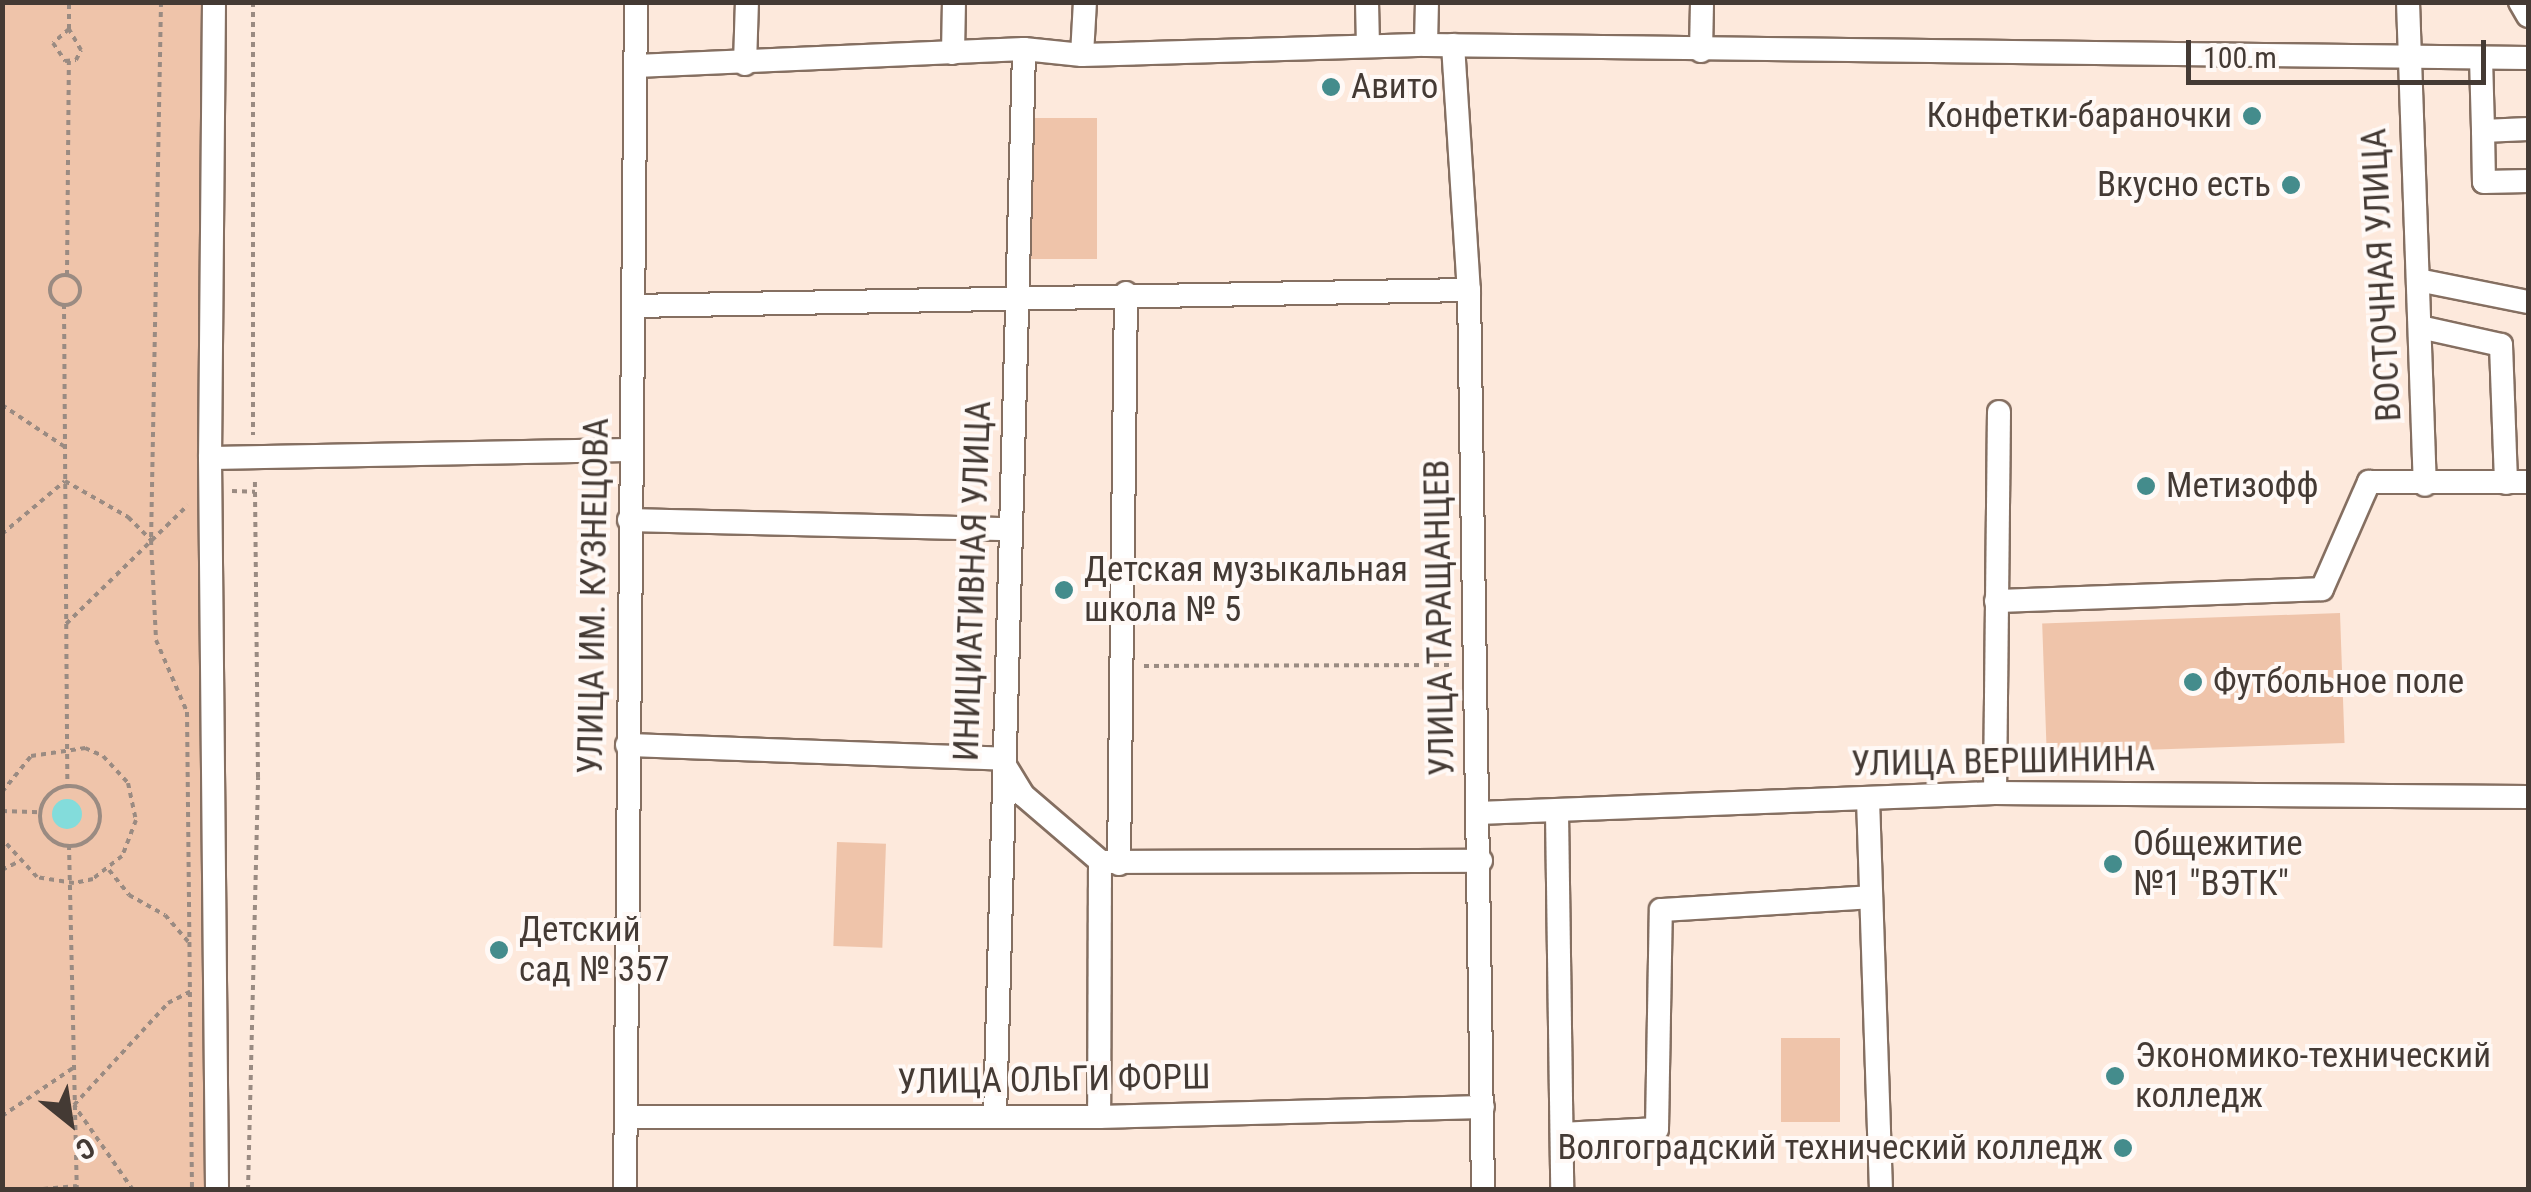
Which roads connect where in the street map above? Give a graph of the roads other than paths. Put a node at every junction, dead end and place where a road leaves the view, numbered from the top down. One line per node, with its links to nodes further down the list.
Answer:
1 (214, 2): 36 (street)
2 (636, 2): 23 (street, УЛИЦА ИМ. КУЗНЕЦОВА)
3 (747, 2): 22 (street)
4 (954, 2): 17 (street)
5 (1086, 2): 18 (street)
6 (1367, 2): 14 (street)
7 (1427, 2): 12 (street)
8 (1702, 2): 16 (street)
9 (2408, 2): 19 (street, ВОСТОЧНАЯ УЛИЦА)
10 (2520, 2): 11 (street)
11 (2528, 16)
12 (1426, 45): 13 (street); 14 (street)
13 (1453, 45): 16 (street); 28 (street, УЛИЦА ТАРАЩАНЦЕВ)
14 (1368, 46): 18 (street)
15 (1024, 48): 17 (street); 18 (street); 31 (street, ИНИЦИАТИВНАЯ УЛИЦА)
16 (1701, 51): 19 (street)
17 (952, 53): 22 (street)
18 (1082, 54)
19 (2407, 58): 20 (street); 27 (street, ВОСТОЧНАЯ УЛИЦА)
20 (2481, 58): 21 (street); 25 (street)
21 (2528, 58)
22 (745, 64): 23 (street)
23 (636, 66): 32 (street, УЛИЦА ИМ. КУЗНЕЦОВА)
24 (2528, 130): 25 (street)
25 (2483, 131): 26 (street)
26 (2528, 181)
27 (2418, 280): 30 (street); 33 (street, ВОСТОЧНАЯ УЛИЦА)
28 (1470, 290): 29 (street); 48 (street, УЛИЦА ТАРАЩАНЦЕВ)
29 (1126, 293): 31 (street); 50 (street)
30 (2528, 302)
31 (1018, 303): 32 (street); 40 (street, ИНИЦИАТИВНАЯ УЛИЦА)
32 (634, 306): 35 (street, УЛИЦА ИМ. КУЗНЕЦОВА)
33 (2420, 326): 37 (street); 38 (street, ВОСТОЧНАЯ УЛИЦА)
34 (1999, 412): 41 (street)
35 (630, 450): 36 (street); 39 (street, УЛИЦА ИМ. КУЗНЕЦОВА)
36 (210, 458): 57 (street)
37 (2517, 483): 38 (street)
38 (2425, 485): 41 (street)
39 (629, 520): 40 (street); 42 (street, УЛИЦА ИМ. КУЗНЕЦОВА)
40 (1010, 529): 43 (street, ИНИЦИАТИВНАЯ УЛИЦА)
41 (1996, 601): 44 (street)
42 (627, 745): 43 (street); 53 (street, УЛИЦА ИМ. КУЗНЕЦОВА)
43 (1001, 758): 50 (street); 54 (street, ИНИЦИАТИВНАЯ УЛИЦА)
44 (1995, 793): 45 (street, УЛИЦА ВЕРШИНИНА); 46 (street, УЛИЦА ВЕРШИНИНА)
45 (2528, 797)
46 (1868, 799): 47 (street, УЛИЦА ВЕРШИНИНА); 51 (street)
47 (1557, 812): 48 (street, УЛИЦА ВЕРШИНИНА); 56 (street)
48 (1478, 814): 49 (street, УЛИЦА ТАРАЩАНЦЕВ)
49 (1481, 861): 50 (street); 52 (street, УЛИЦА ТАРАЩАНЦЕВ)
50 (1109, 862): 55 (street)
51 (1871, 898): 56 (street); 61 (street)
52 (1483, 1107): 55 (street, УЛИЦА ОЛЬГИ ФОРШ); 59 (street, УЛИЦА ТАРАЩАНЦЕВ)
53 (626, 1117): 54 (street, УЛИЦА ОЛЬГИ ФОРШ); 58 (street, УЛИЦА ИМ. КУЗНЕЦОВА)
54 (996, 1117): 55 (street, УЛИЦА ОЛЬГИ ФОРШ)
55 (1100, 1118)
56 (1562, 1134): 60 (street)
57 (217, 1190)
58 (626, 1190)
59 (1482, 1190)
60 (1562, 1190)
61 (1881, 1190)

